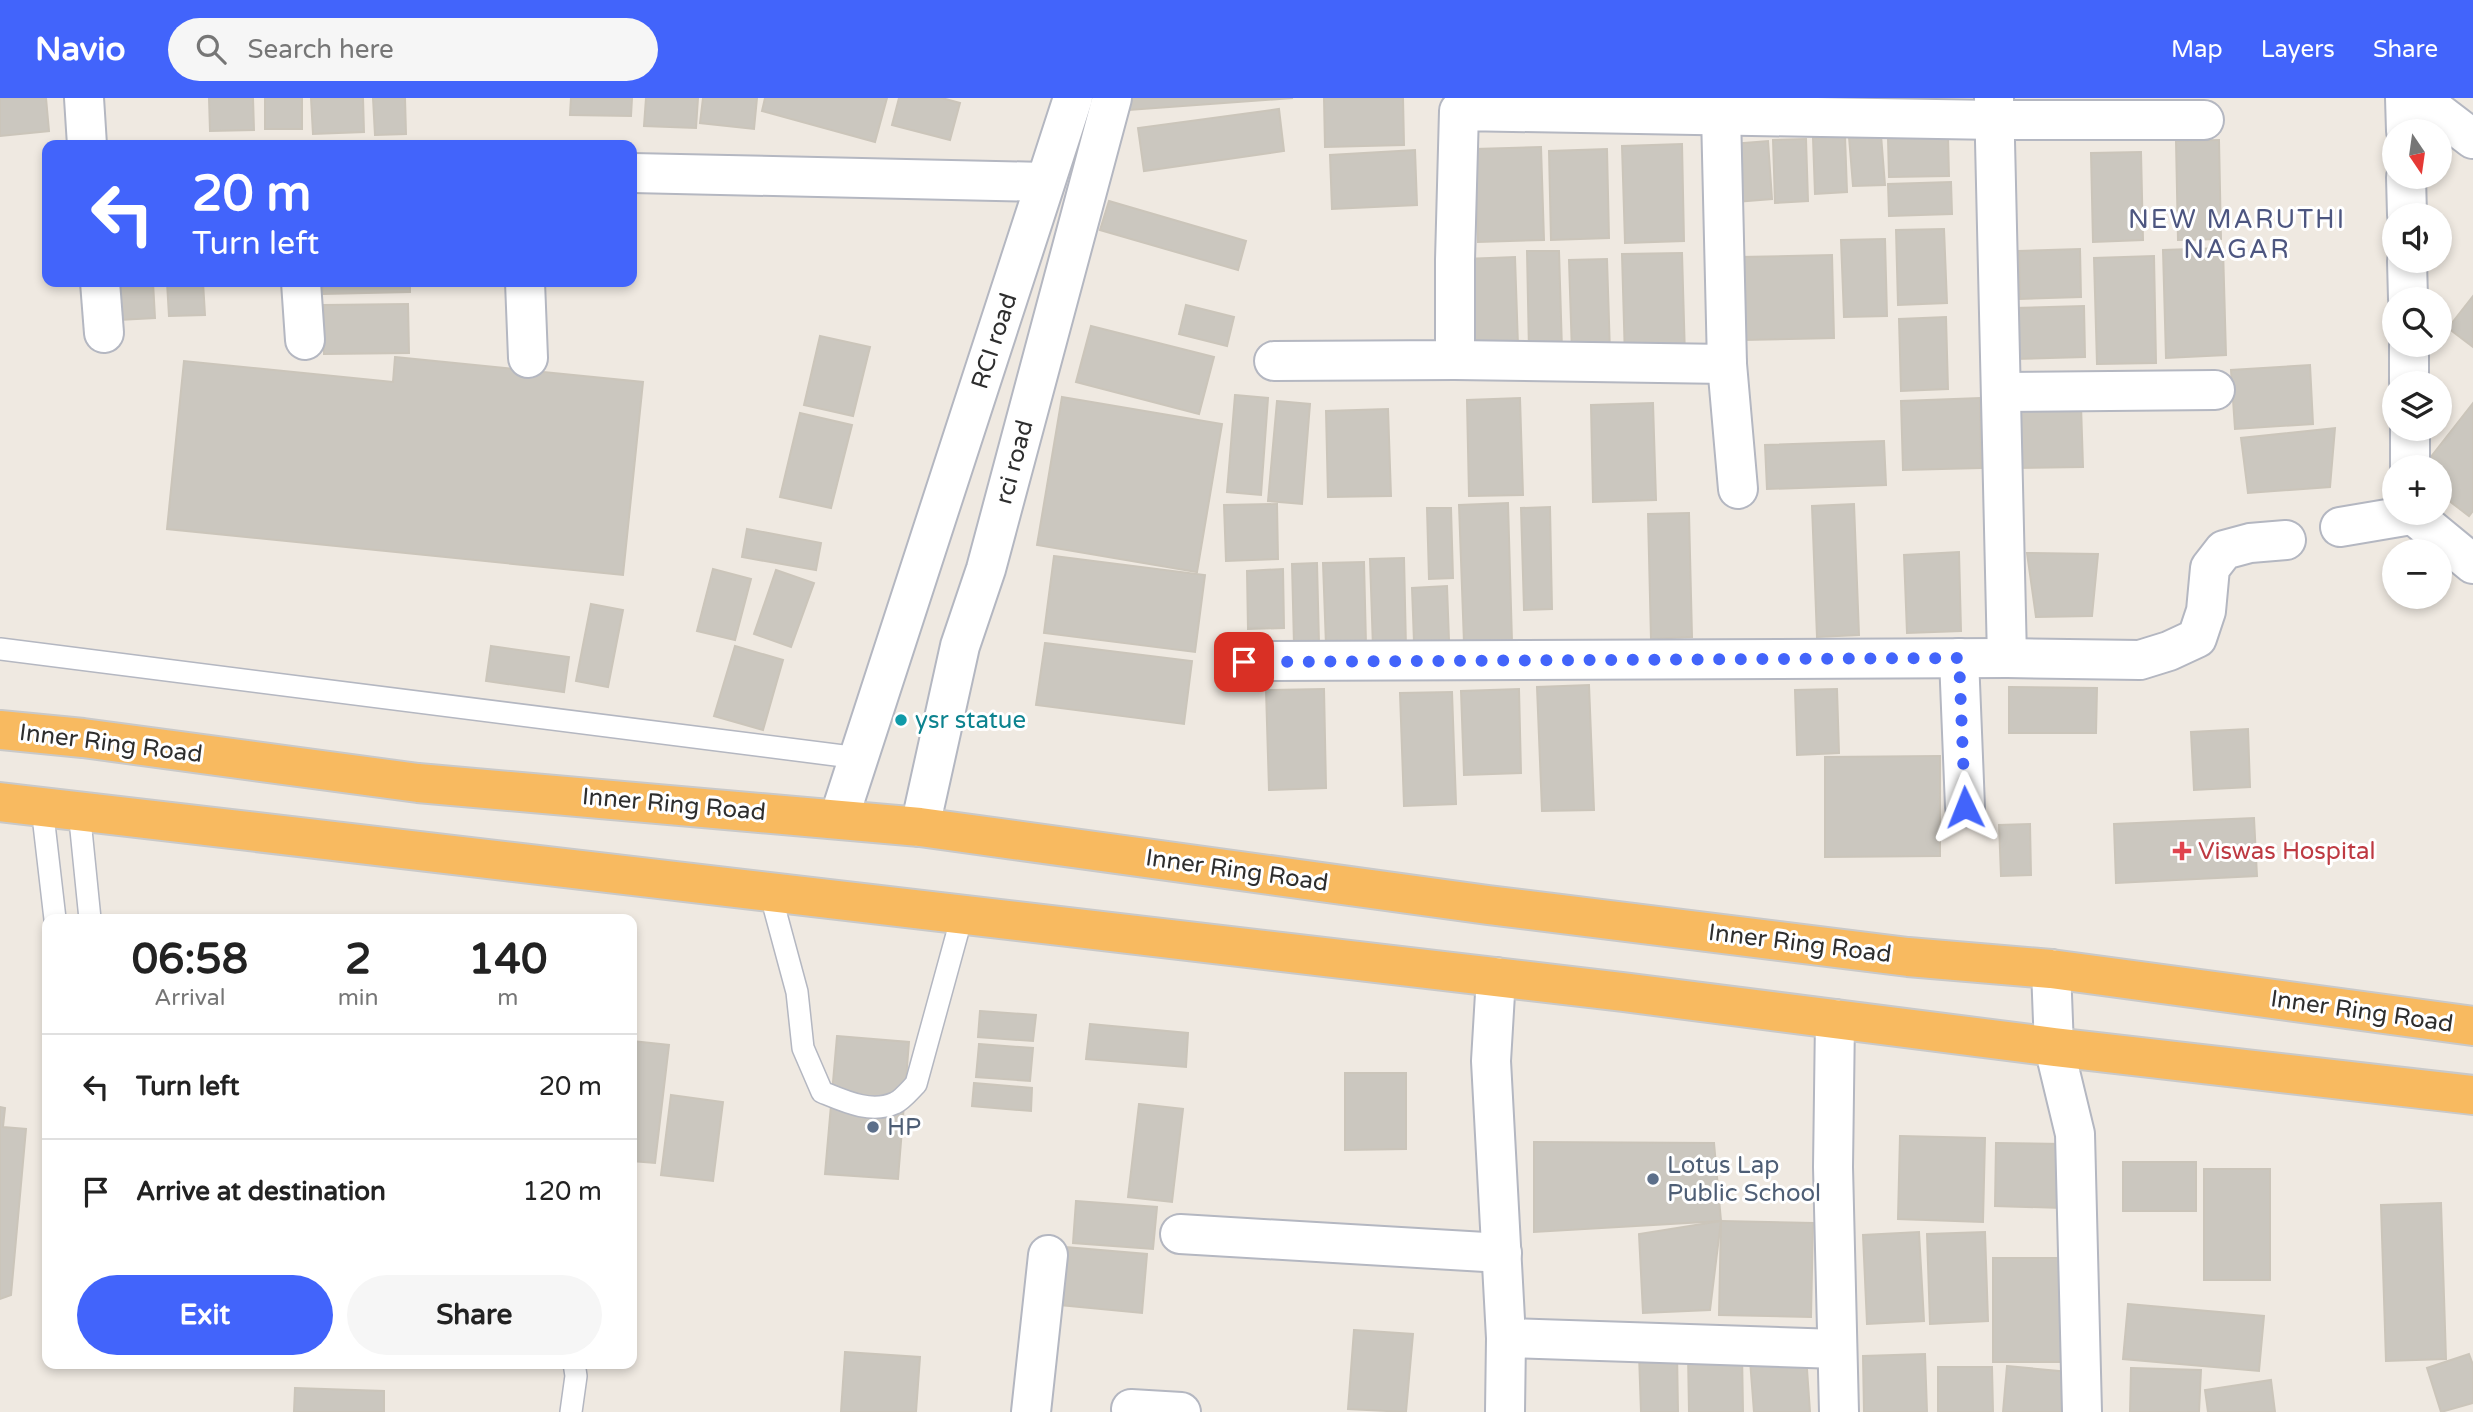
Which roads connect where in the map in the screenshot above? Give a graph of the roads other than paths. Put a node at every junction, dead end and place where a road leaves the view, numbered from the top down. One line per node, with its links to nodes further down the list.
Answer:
1 (84, 98): 12 (street)
2 (1073, 98): 14 (street, RCI road)
3 (1112, 98): 43 (street, rci road)
4 (2405, 98): 9 (street)
5 (2419, 98): 11 (street)
6 (1460, 104): 8 (street); 21 (street)
7 (1995, 109): 8 (street); 10 (street); 25 (street)
8 (1721, 114): 23 (street)
9 (2406, 119)
10 (2204, 120)
11 (2473, 139)
12 (87, 140)
13 (637, 173): 14 (street)
14 (1045, 182): 37 (street, RCI road)
15 (100, 287): 18 (street)
16 (301, 287): 19 (street)
17 (525, 287): 20 (street)
18 (104, 333)
19 (305, 340)
20 (528, 358)
21 (1455, 360): 22 (street); 23 (street)
22 (1274, 361)
23 (1727, 364): 26 (street)
24 (2215, 390): 25 (street)
25 (2001, 392): 34 (street)
26 (1738, 489)
27 (2382, 519): 29 (street)
28 (2425, 525): 31 (street)
29 (2340, 527)
30 (2286, 540): 34 (street)
31 (2473, 564)
32 (0, 649): 37 (lane)
33 (1959, 658): 34 (street); 35 (street); 40 (street)
34 (2007, 658)
35 (1244, 662)
36 (0, 730): 42 (highway, Inner Ring Road)
37 (859, 758): 42 (street)
38 (0, 802): 39 (highway)
39 (42, 807): 41 (highway); 45 (lane)
40 (1965, 807)
41 (79, 810): 44 (highway); 46 (lane)
42 (839, 818): 43 (highway, Inner Ring Road)
43 (920, 827): 48 (highway, Inner Ring Road)
44 (770, 892): 47 (highway); 47 (lane)
45 (54, 914)
46 (89, 914)
47 (962, 916): 49 (highway)
48 (2051, 969): 51 (highway, Inner Ring Road); 52 (street)
49 (1496, 978): 50 (highway); 55 (street)
50 (1835, 1019): 52 (highway); 58 (street)
51 (2473, 1026)
52 (2054, 1047): 53 (highway); 66 (street)
53 (2473, 1095)
54 (1180, 1234): 55 (street)
55 (1502, 1253): 57 (street)
56 (1048, 1255): 62 (street)
57 (1506, 1338): 58 (street); 64 (street)
58 (1837, 1349): 65 (street)
59 (575, 1369): 61 (lane)
60 (1131, 1409): 63 (street)
61 (571, 1412)
62 (1031, 1412)
63 (1181, 1412)
64 (1505, 1412)
65 (1839, 1412)
66 (2082, 1412)

